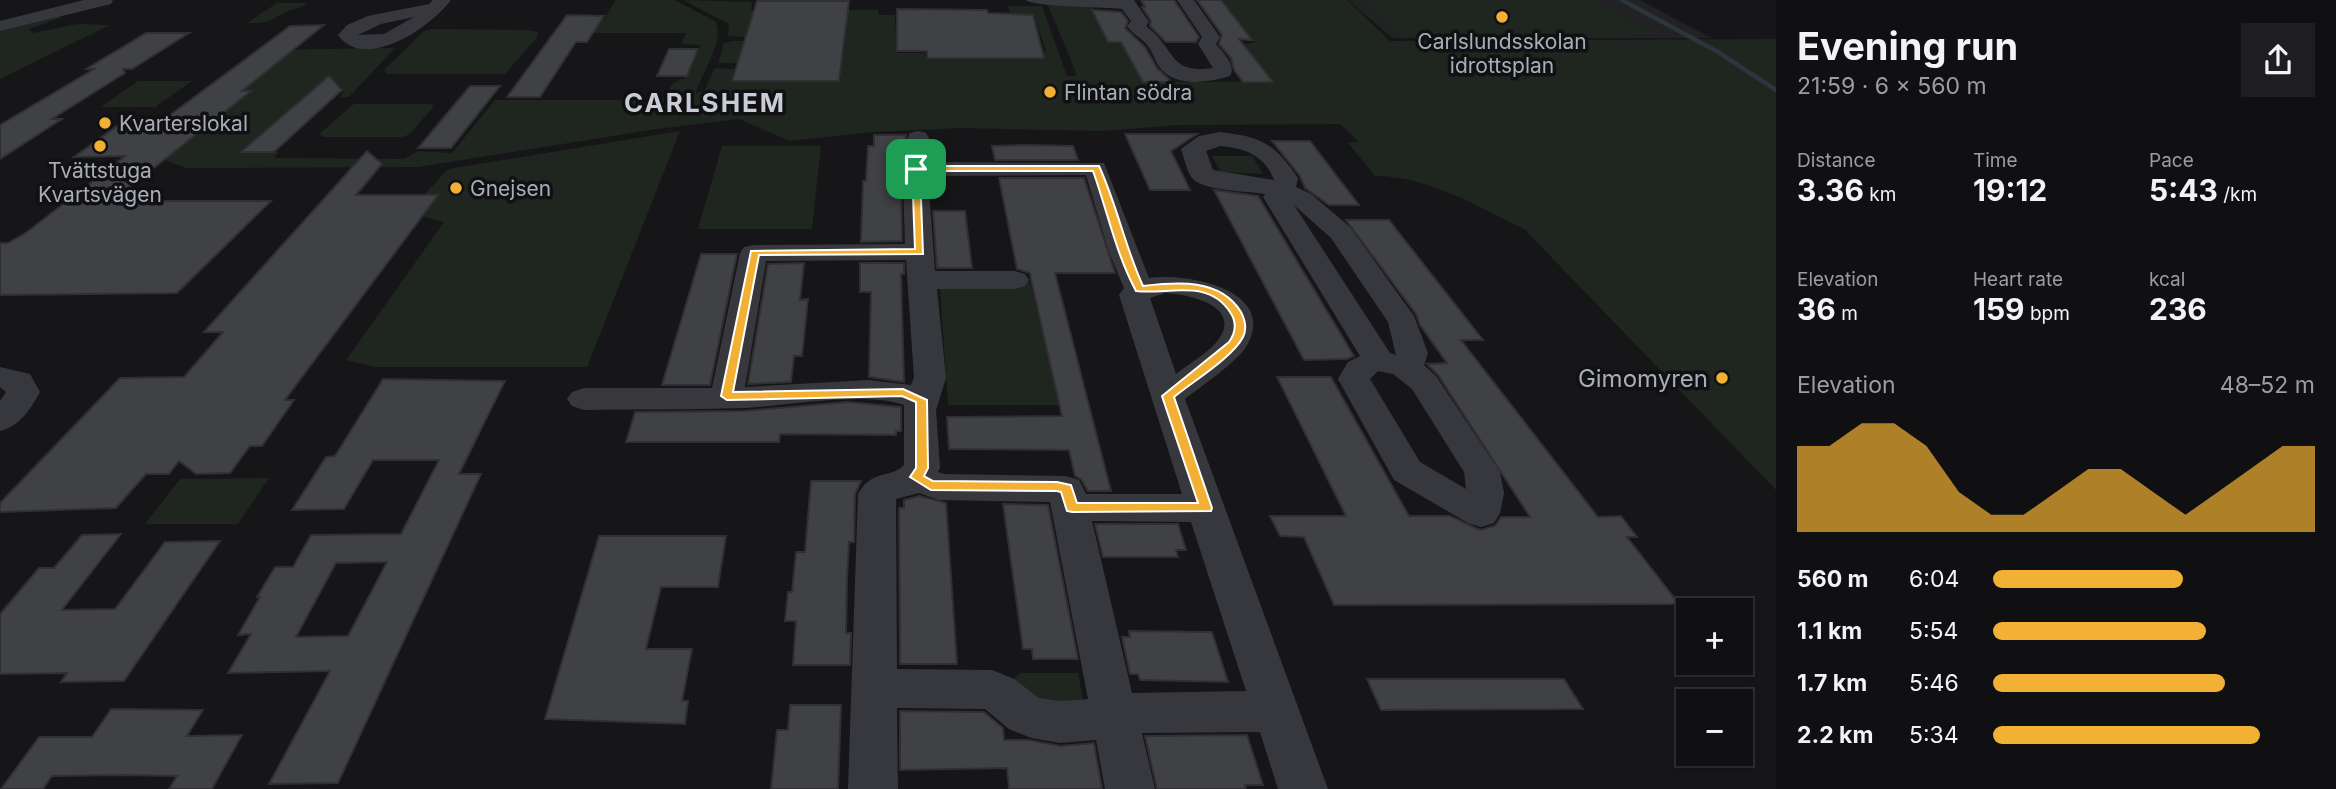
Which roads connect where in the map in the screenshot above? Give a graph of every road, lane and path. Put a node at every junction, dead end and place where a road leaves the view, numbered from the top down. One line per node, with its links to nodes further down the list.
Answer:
1 (105, 0): 6 (street)
2 (1034, 0): 3 (street)
3 (1079, 0): 5 (street)
4 (1185, 0): 5 (street)
5 (1123, 1)
6 (0, 26)
7 (921, 266): 8 (street); 9 (street); 12 (street); 15 (street)
8 (1015, 280)
9 (1139, 289): 13 (street); 13 (street)
10 (1392, 364): 10 (street)
11 (0, 377): 16 (street)
12 (727, 396): 14 (street); 15 (street)
13 (1168, 396): 19 (street)
14 (584, 398)
15 (921, 400): 17 (street)
16 (0, 420)
17 (917, 477): 18 (street); 20 (street)
18 (1072, 507): 19 (street); 22 (street)
19 (1206, 508): 21 (street)
20 (875, 688): 22 (street); 23 (street)
21 (1276, 712): 22 (street); 25 (street)
22 (1115, 718): 24 (street)
23 (873, 789)
24 (1130, 789)
25 (1303, 789)

